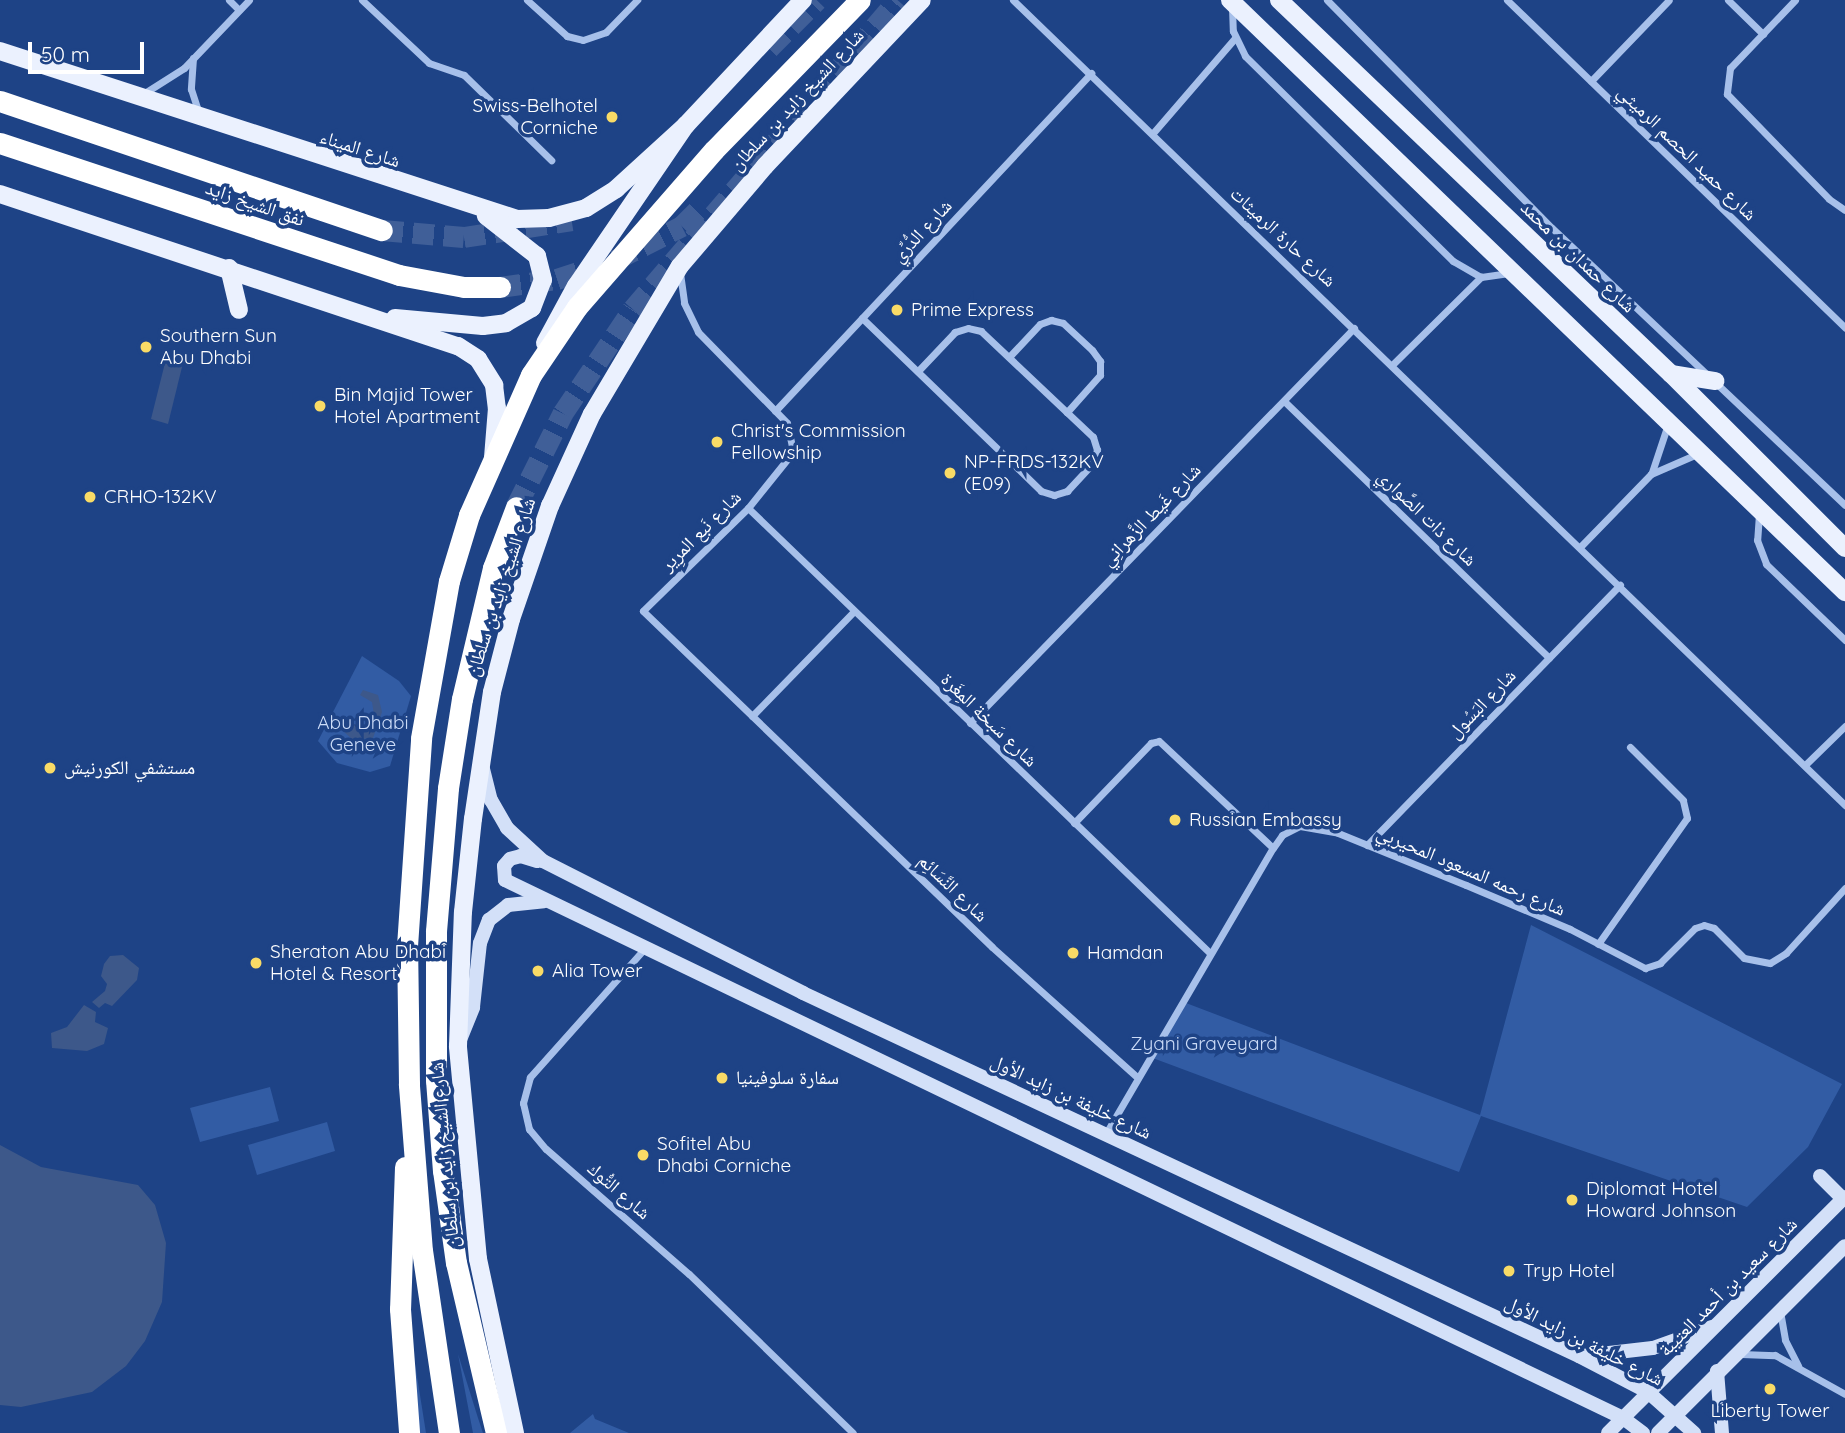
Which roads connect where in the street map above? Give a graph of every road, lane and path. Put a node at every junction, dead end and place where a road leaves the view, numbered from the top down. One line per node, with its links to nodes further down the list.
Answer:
1 (229, 0): 17 (street)
2 (249, 0): 17 (street)
3 (362, 0): 30 (street)
4 (527, 0): 5 (street)
5 (637, 0)
6 (803, 0): 27 (main road, شارع الشيخ زايد بن سلطان)
7 (860, 0): 49 (highway)
8 (922, 0): 35 (main road, شارع الشيخ زايد بن سلطان)
9 (1013, 0): 22 (street, شارع حارة الرميثات)
10 (1279, 0): 48 (main road, شارع حمدان بن محمد)
11 (1327, 0): 50 (street)
12 (1507, 0): 23 (street, شارع حميد الحصم الرميثي)
13 (1669, 0): 23 (street)
14 (1728, 0): 18 (street)
15 (1795, 0): 18 (street)
16 (1231, 1): 19 (street); 37 (main road)
17 (239, 10): 21 (street)
18 (1763, 34): 33 (street)
19 (1235, 38): 28 (street); 38 (street)
20 (0, 51): 24 (main road, شارع الميناء)
21 (194, 57): 24 (street); 26 (street)
22 (1091, 73): 28 (street, شارع حارة الرميثات); 42 (street, شارع الدُّرِّي)
23 (1591, 81): 44 (street, شارع حميد الحصم الرميثي)
24 (133, 97): 26 (main road, شارع الميناء)
25 (0, 101): 34 (highway, نفق الشيخ زايد)
26 (202, 119): 32 (main road, شارع الميناء)
27 (686, 125): 32 (main road, شارع الميناء); 49 (main road, شارع الشيخ زايد بن سلطان)
28 (1153, 133): 43 (street, شارع حارة الرميثات)
29 (0, 143): 39 (highway, نفق الشيخ زايد)
30 (551, 160)
31 (0, 194): 36 (main road)
32 (478, 210): 41 (main road)
33 (1845, 210)
34 (382, 230)
35 (680, 266): 52 (street, شارع نَبع المرِير); 74 (main road, شارع الشيخ زايد بن سلطان)
36 (229, 268): 40 (main road); 41 (main road)
37 (1512, 273): 38 (street); 54 (main road)
38 (1480, 277): 46 (street)
39 (500, 287)
40 (239, 310)
41 (353, 313): 56 (main road)
42 (862, 318): 47 (street); 52 (street, شارع الدُّرِّي)
43 (1354, 328): 46 (street, شارع حارة الرميثات); 51 (street, شارع غَيط الزَّهرانِي)
44 (1845, 328)
45 (1009, 357): 47 (street); 53 (street); 53 (street)
46 (1393, 364): 62 (street, شارع حارة الرميثات)
47 (919, 370): 53 (street)
48 (1671, 374): 50 (main road); 63 (main road, شارع حمدان بن محمد)
49 (531, 375): 56 (highway, شارع الشيخ زايد بن سلطان)
50 (1715, 381): 58 (street)
51 (1284, 401): 69 (street, شارع ذات الصَّواري); 71 (street, شارع غَيط الزَّهرانِي)
52 (775, 411): 61 (street, شارع نَبع المرِير)
53 (1067, 412)
54 (1669, 420): 55 (main road); 57 (street)
55 (1701, 452): 57 (street); 59 (main road)
56 (493, 458): 88 (highway, شارع الشيخ زايد بن سلطان)
57 (1651, 474): 62 (street)
58 (1845, 505)
59 (1760, 507): 65 (main road); 68 (street)
60 (516, 508): 105 (highway)
61 (748, 508): 66 (street, شارع نَبع المرِير); 67 (street, شارع سَبخة المِغَرة)
62 (1581, 546): 64 (street, شارع حارة الرميثات)
63 (1845, 548)
64 (1620, 584): 69 (street, شارع البَسُول); 75 (street, شارع حارة الرميثات)
65 (1845, 592)
66 (643, 611): 70 (street, شارع النَّسَائِم)
67 (854, 611): 70 (street); 71 (street, شارع سَبخة المِغَرة)
68 (1845, 640)
69 (1549, 658): 78 (street, شارع البَسُول)
70 (752, 716): 87 (street, شارع النَّسَائِم)
71 (970, 723): 77 (street, شارع سَبخة المِغَرة)
72 (1845, 726): 75 (street)
73 (1630, 747): 83 (street)
74 (481, 753): 80 (main road, شارع خليفة بن زايد الأول); 86 (main road, شارع الشيخ زايد بن سلطان)
75 (1805, 765): 76 (street, شارع حارة الرميثات)
76 (1845, 805)
77 (1074, 823): 79 (street); 85 (street, شارع سَبخة المِغَرة)
78 (1367, 845): 79 (street, شارع رحمه المسعود المحيربي); 83 (street, شارع رحمه المسعود المحيربي)
79 (1273, 848): 85 (street, شارع رحمه المسعود المحيربي)
80 (558, 869): 82 (main road); 89 (main road, شارع خليفة بن زايد الأول)
81 (1845, 888): 83 (street, شارع رحمه المسعود المحيربي)
82 (549, 900): 84 (main road); 86 (main road)
83 (1598, 944)
84 (645, 948): 102 (main road); 107 (street, شارع التُّوك)
85 (1210, 953): 87 (street, شارع رحمه المسعود المحيربي)
86 (458, 1046): 106 (main road, شارع الشيخ زايد بن سلطان)
87 (1136, 1076): 89 (street, شارع رحمه المسعود المحيربي)
88 (410, 1084): 103 (highway); 104 (highway, شارع الشيخ زايد بن سلطان)
89 (1104, 1136): 96 (main road, شارع خليفة بن زايد الأول)
90 (1820, 1176): 91 (main road)
91 (1844, 1198): 94 (main road, شارع سعيد بن أحمد العتيبة)
92 (1845, 1246): 93 (main road)
93 (1780, 1310): 95 (main road); 97 (street)
94 (1723, 1321): 96 (main road); 99 (main road, شارع سعيد بن أحمد العتيبة)
95 (1737, 1354): 97 (street); 98 (main road)
96 (1579, 1356): 99 (main road, شارع خليفة بن زايد الأول)
97 (1798, 1366): 100 (street)
98 (1717, 1371): 101 (main road); 112 (main road)
99 (1648, 1392): 101 (main road, شارع خليفة بن زايد الأول); 102 (main road, شارع سعيد بن أحمد العتيبة)
100 (1845, 1394)
101 (1675, 1414): 110 (main road); 111 (main road, شارع خليفة بن زايد الأول)
102 (1623, 1418): 108 (main road, شارع سعيد بن أحمد العتيبة); 109 (main road)
103 (409, 1433)
104 (449, 1433)
105 (496, 1433)
106 (515, 1433)
107 (853, 1433)
108 (1608, 1433)
109 (1643, 1433)
110 (1658, 1433)
111 (1694, 1433)
112 (1722, 1433)

